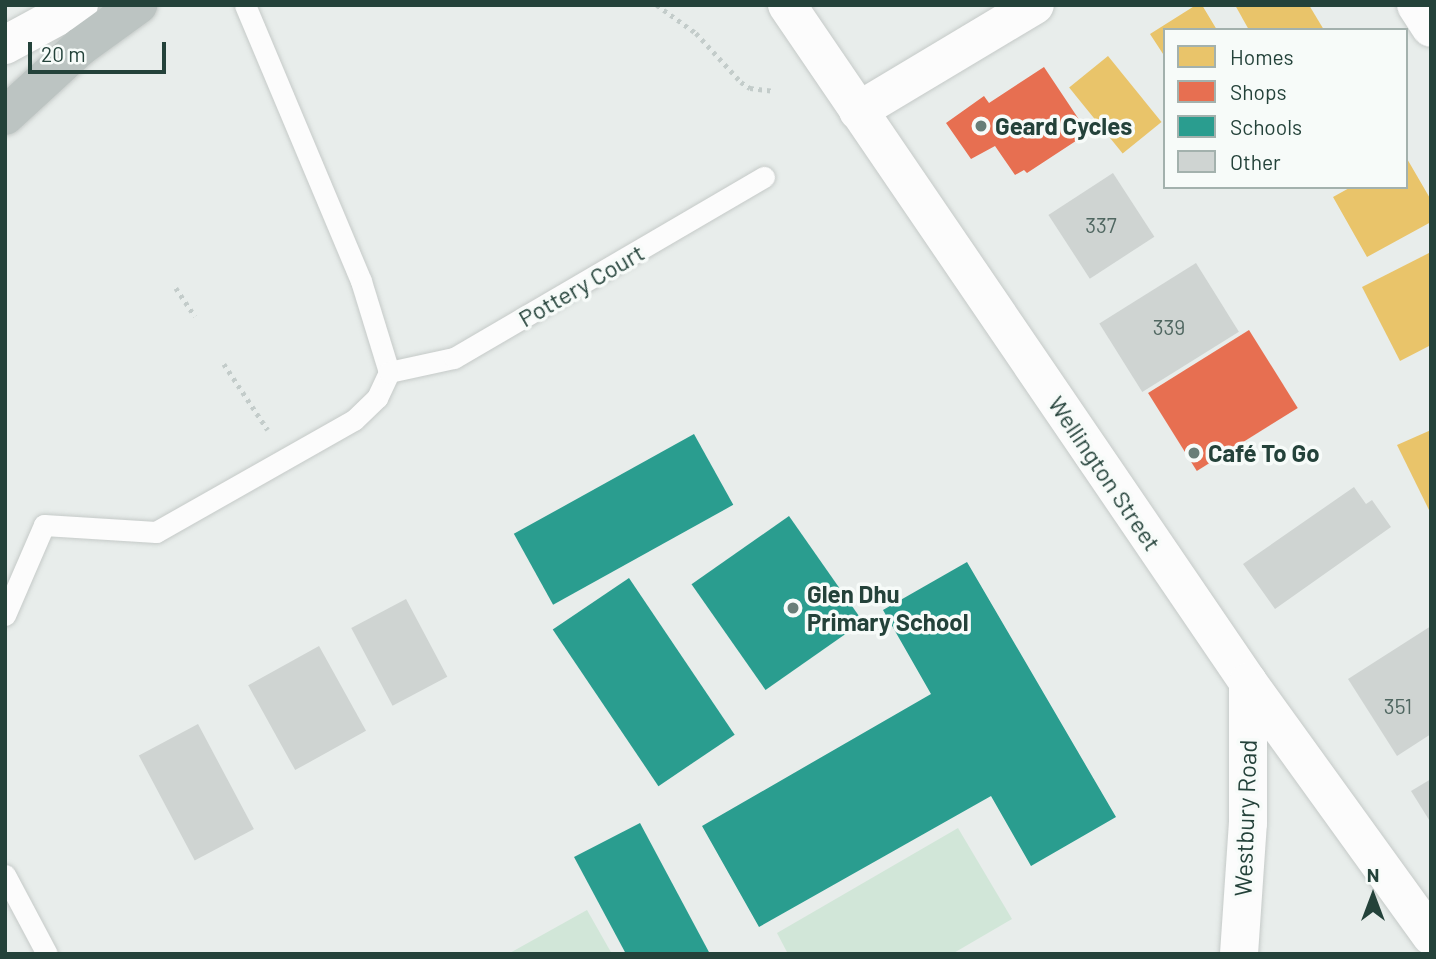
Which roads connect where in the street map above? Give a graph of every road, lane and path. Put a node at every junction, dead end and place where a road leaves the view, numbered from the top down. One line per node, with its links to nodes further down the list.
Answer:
1 (79, 5): 9 (main road)
2 (138, 5): 12 (highway)
3 (245, 5): 17 (lane)
4 (657, 5): 10 (path)
5 (787, 5): 11 (main road, Wellington Street)
6 (1035, 5): 11 (main road)
7 (1416, 5): 8 (main road)
8 (1431, 28)
9 (5, 45)
10 (775, 91)
11 (858, 111): 20 (main road, Wellington Street)
12 (5, 116)
13 (764, 177): 17 (lane, Pottery Court)
14 (176, 288): 15 (path)
15 (195, 316)
16 (225, 364): 18 (path)
17 (389, 372): 19 (lane)
18 (268, 431)
19 (5, 615)
20 (1248, 682): 22 (main road, Wellington Street); 24 (main road, Westbury Road)
21 (5, 875): 23 (lane)
22 (1431, 936)
23 (47, 954)
24 (1239, 954)

